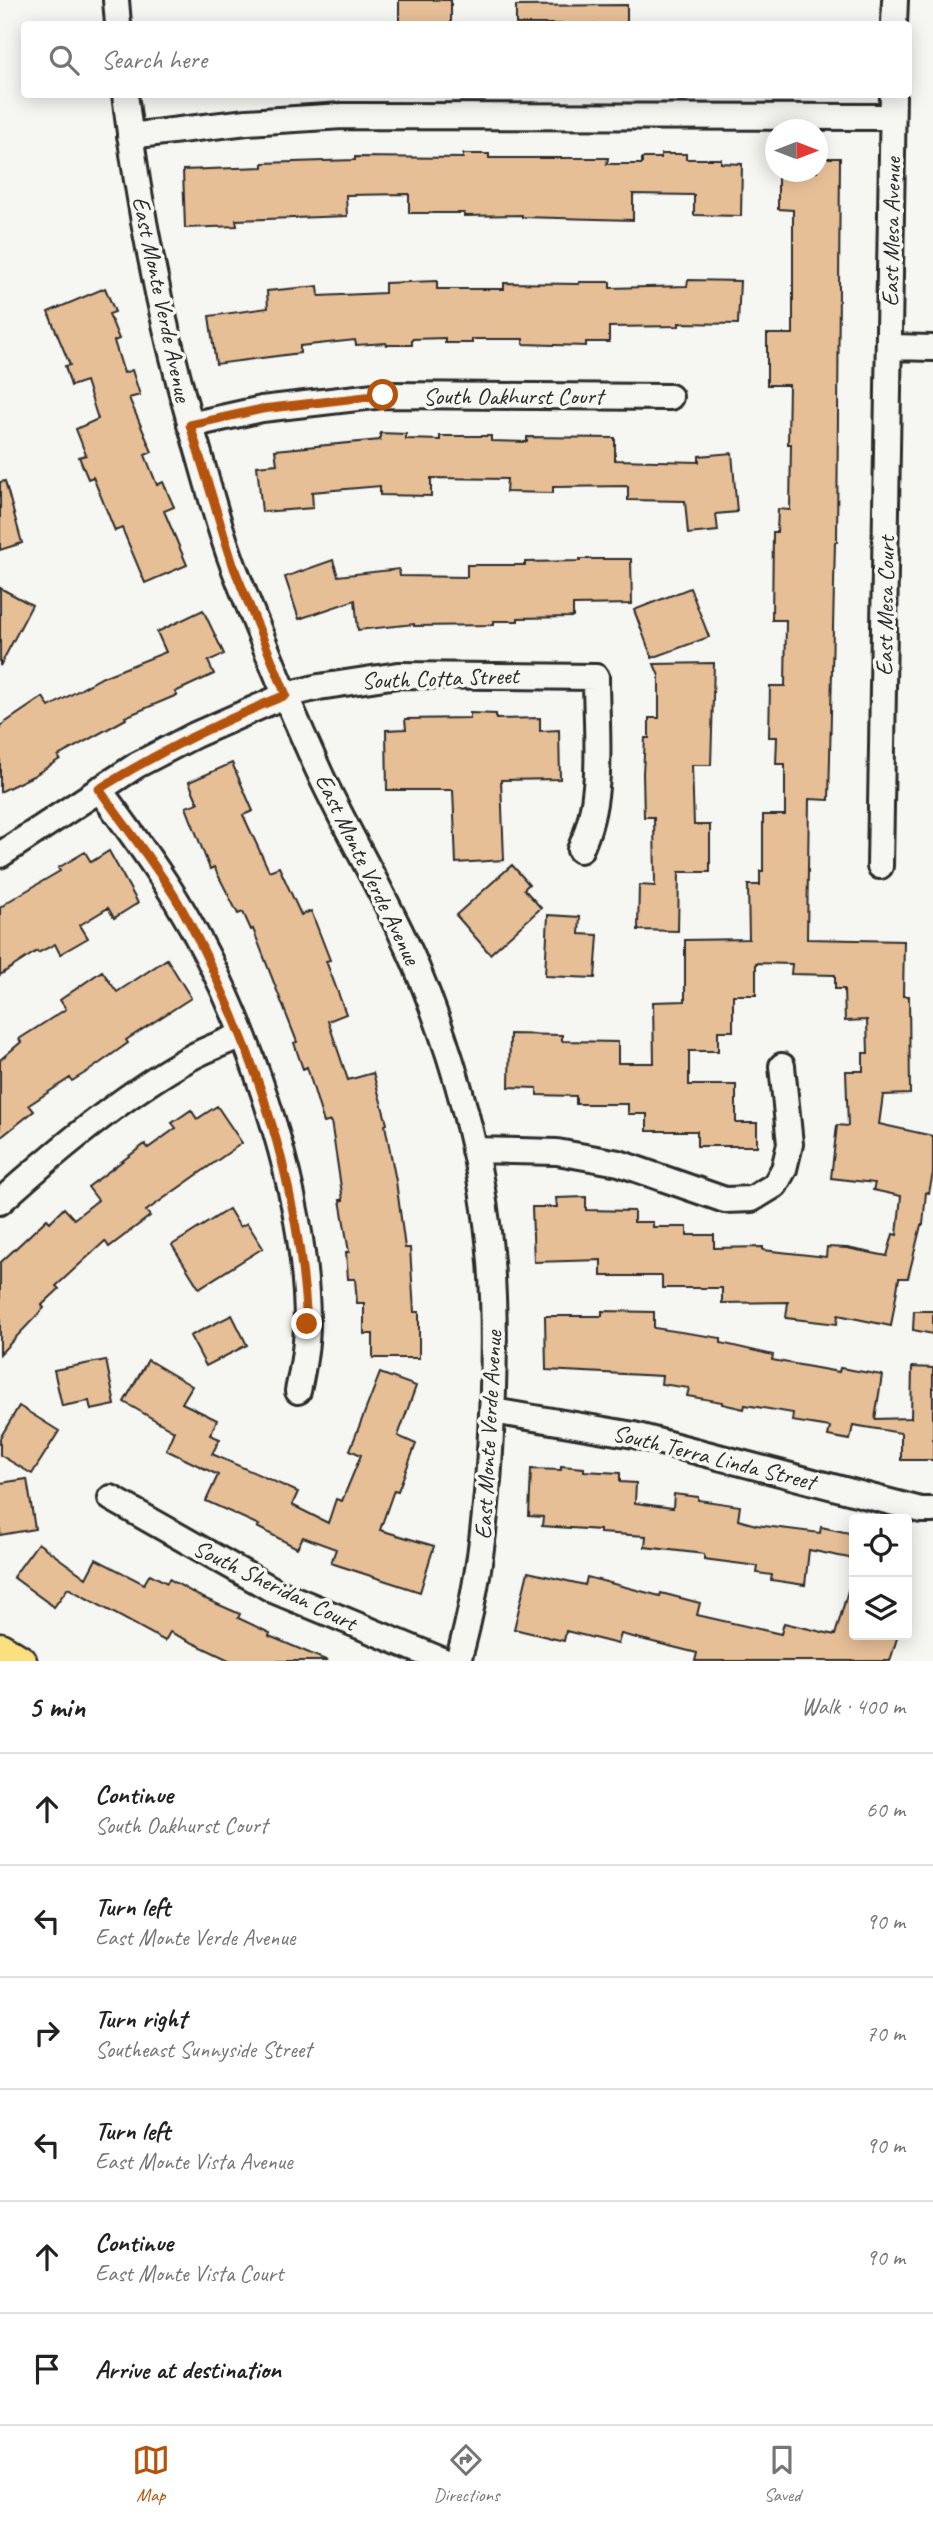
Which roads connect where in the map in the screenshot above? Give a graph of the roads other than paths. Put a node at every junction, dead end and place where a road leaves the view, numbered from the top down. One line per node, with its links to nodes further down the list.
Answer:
1 (116, 0): 3 (street)
2 (895, 0): 4 (street)
3 (118, 21)
4 (894, 21)
5 (125, 98): 7 (street, East Monte Verde Avenue)
6 (892, 106): 7 (street); 8 (street, East Mesa Avenue)
7 (130, 136): 11 (street, East Monte Verde Avenue)
8 (890, 347): 9 (street); 16 (street, East Mesa Court)
9 (933, 348)
10 (670, 397): 11 (street, South Oakhurst Court)
11 (190, 425): 12 (street, East Monte Verde Avenue)
12 (286, 695): 13 (street, South Cotta Street); 14 (street, South Cotta Street); 19 (street, East Monte Verde Avenue)
13 (99, 789): 15 (street, South Cotta Street); 17 (street)
14 (580, 850)
15 (0, 855)
16 (880, 866)
17 (242, 1035): 20 (street); 21 (street)
18 (782, 1066): 19 (street)
19 (474, 1150): 22 (street, East Monte Verde Avenue)
20 (0, 1202)
21 (298, 1391)
22 (493, 1410): 24 (street, South Terra Linda Street); 28 (street, East Monte Verde Avenue)
23 (111, 1498): 27 (street, South Sheridan Court)
24 (933, 1510)
25 (0, 1648): 26 (main road)
26 (22, 1661)
27 (444, 1661)
28 (458, 1661)

